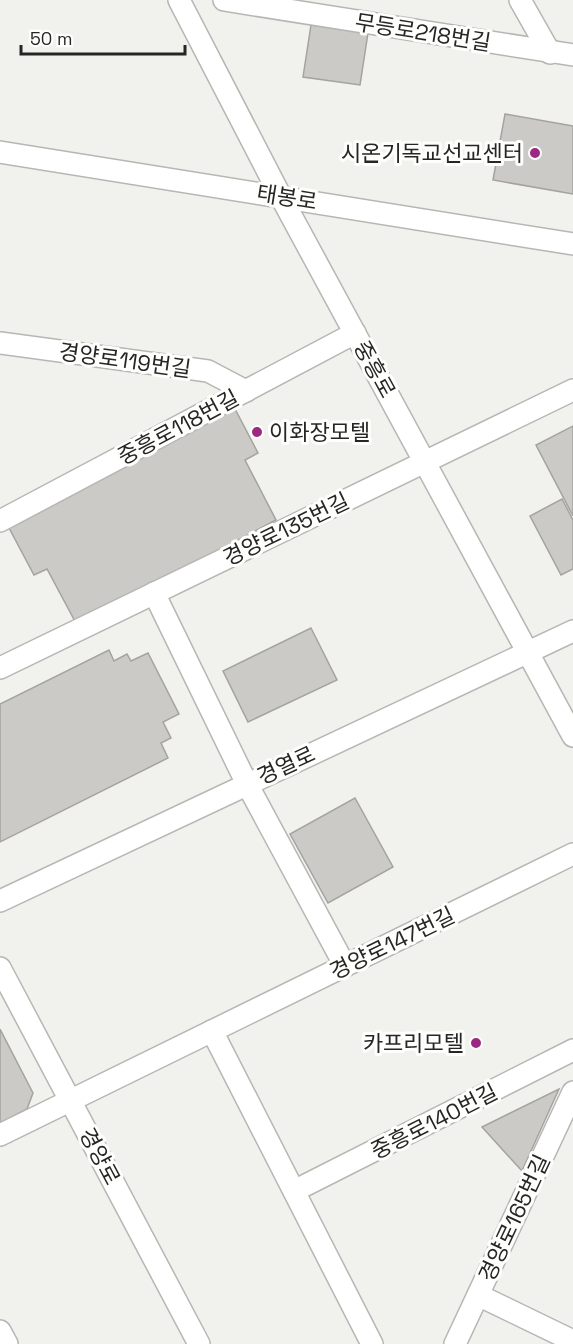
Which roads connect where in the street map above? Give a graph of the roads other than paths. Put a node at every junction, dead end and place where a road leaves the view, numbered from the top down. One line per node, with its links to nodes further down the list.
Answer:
1 (178, 0): 7 (street, 중흥로)
2 (224, 0): 4 (street, 무등로218번길)
3 (520, 0): 4 (street)
4 (550, 52): 5 (street, 무등로218번길)
5 (573, 55)
6 (0, 152): 7 (street, 태봉로)
7 (281, 196): 8 (street, 태봉로); 9 (street, 중흥로)
8 (573, 244)
9 (355, 333): 12 (street, 중흥로118번길); 13 (street, 중흥로)
10 (0, 344): 12 (street, 경양로119번길)
11 (573, 390): 13 (street, 경양로135번길)
12 (246, 391): 14 (street, 중흥로118번길)
13 (425, 461): 15 (street, 경양로135번길); 17 (street, 중흥로)
14 (0, 521)
15 (154, 593): 18 (street, 경양로135번길); 20 (street)
16 (573, 630): 17 (street, 경열로)
17 (528, 653): 19 (street, 중흥로); 20 (street, 경열로)
18 (0, 668)
19 (573, 736)
20 (247, 784): 22 (street, 경열로); 23 (street)
21 (573, 854): 23 (street, 경양로147번길)
22 (0, 901)
23 (345, 966): 25 (street, 경양로147번길)
24 (0, 968): 28 (street, 경양로)
25 (212, 1031): 28 (street, 경양로147번길); 30 (street)
26 (573, 1050): 30 (street, 중흥로140번길)
27 (573, 1092): 31 (street, 경양로165번길)
28 (70, 1101): 29 (street, 경양로147번길); 35 (street, 경양로)
29 (0, 1135)
30 (294, 1191): 36 (street)
31 (478, 1294): 33 (street); 37 (street, 경양로165번길)
32 (0, 1331): 34 (street)
33 (573, 1341)
34 (7, 1344)
35 (199, 1344)
36 (372, 1344)
37 (455, 1344)

